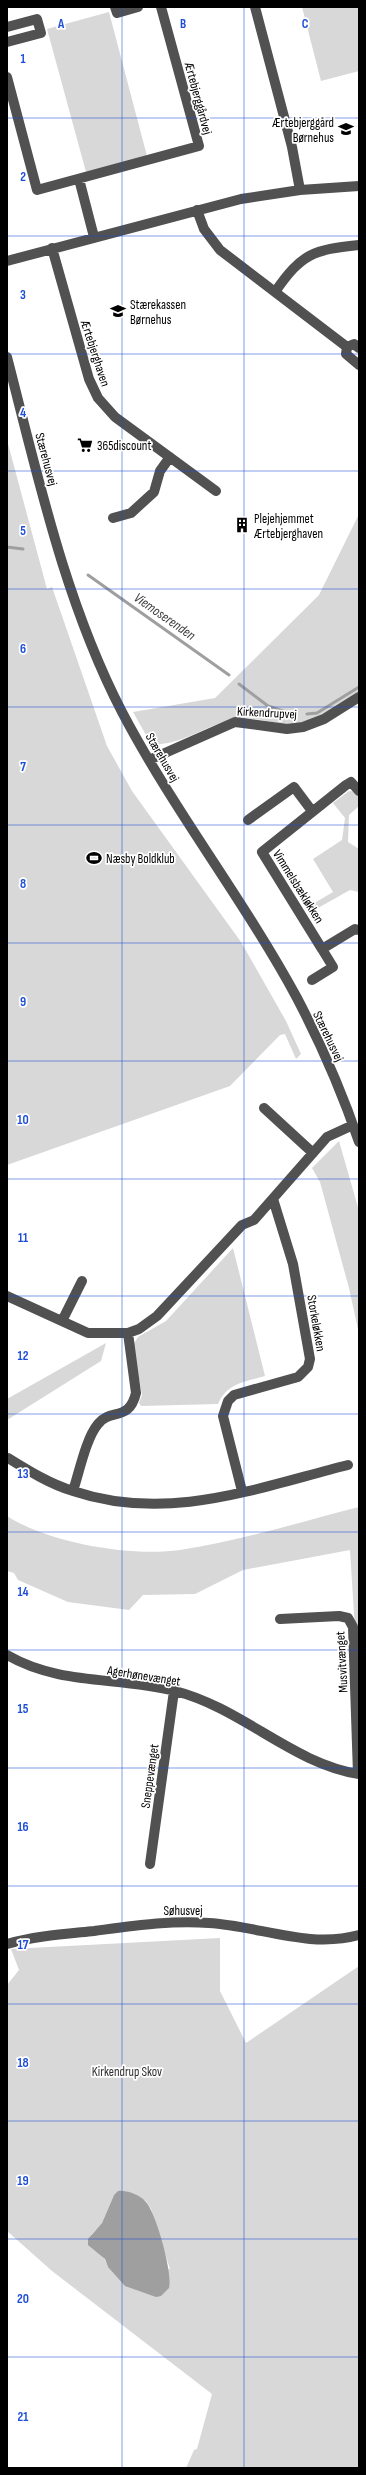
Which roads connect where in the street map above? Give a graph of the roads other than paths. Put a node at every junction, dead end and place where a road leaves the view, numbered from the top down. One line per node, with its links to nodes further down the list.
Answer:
1 (115, 7): 2 (street)
2 (138, 7)
3 (161, 7): 8 (street, Ærtebjerggårdvej)
4 (254, 7): 10 (street)
5 (7, 27): 6 (street)
6 (7, 42)
7 (7, 77): 8 (street, Ærtebjerggårdvej)
8 (79, 178): 12 (street)
9 (359, 186): 10 (street)
10 (300, 190): 11 (street)
11 (197, 210): 12 (street); 16 (street)
12 (94, 237): 14 (street)
13 (359, 245): 16 (street)
14 (52, 248): 15 (street); 21 (street, Ærtebjerghaven)
15 (7, 260)
16 (275, 292): 17 (street)
17 (347, 347): 18 (street); 20 (street)
18 (359, 348)
19 (7, 357): 25 (street, Stærehusvej)
20 (359, 365)
21 (170, 457): 22 (street, Ærtebjerghaven); 23 (street)
22 (216, 491)
23 (113, 518)
24 (359, 697): 25 (street, Kirkendrupvej)
25 (149, 760): 33 (street, Stærehusvej)
26 (359, 791): 27 (street, Vimmelsbækløkken)
27 (312, 811): 28 (street); 30 (street, Vimmelsbækløkken)
28 (248, 820)
29 (359, 930): 30 (street)
30 (322, 949): 31 (street, Vimmelsbækløkken)
31 (312, 980)
32 (264, 1108): 35 (street)
33 (353, 1125): 34 (street, Stærehusvej); 35 (street)
34 (359, 1142)
35 (312, 1153): 36 (street)
36 (273, 1199): 40 (street); 44 (street, Storkeløkken)
37 (82, 1281): 39 (street)
38 (7, 1296): 39 (street)
39 (62, 1321): 40 (street)
40 (128, 1333): 43 (street)
41 (8, 1458): 43 (street)
42 (348, 1465): 44 (street)
43 (73, 1491): 44 (street)
44 (242, 1491)
45 (280, 1619): 48 (street, Musvitvænget)
46 (7, 1654): 47 (street, Agerhønevænget)
47 (174, 1691): 48 (street, Agerhønevænget); 49 (street, Sneppevænget)
48 (359, 1774)
49 (150, 1864)
50 (359, 1935): 51 (street, Søhusvej)
51 (7, 1944)

